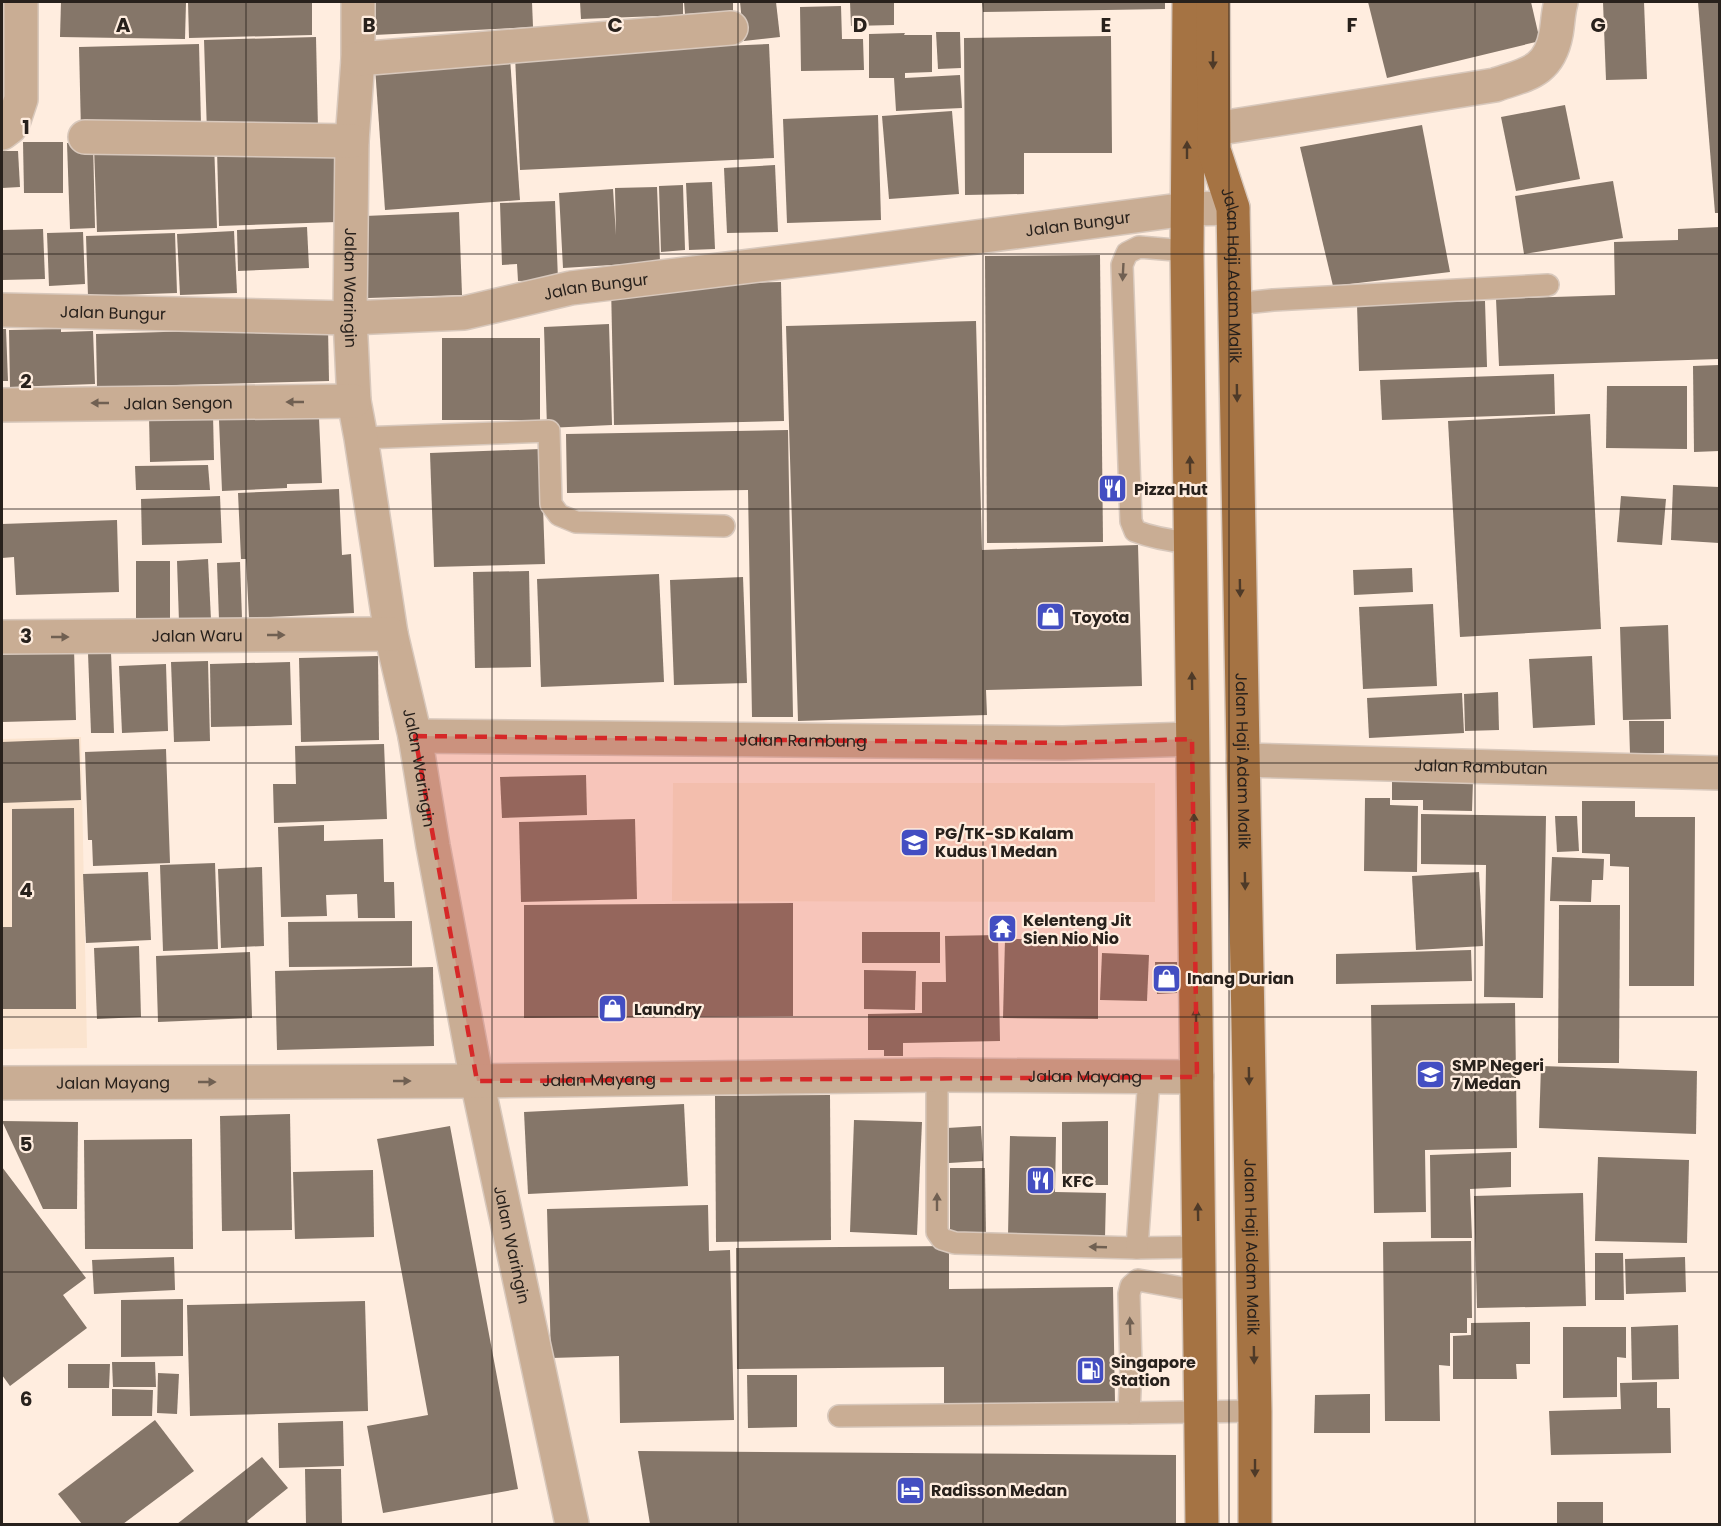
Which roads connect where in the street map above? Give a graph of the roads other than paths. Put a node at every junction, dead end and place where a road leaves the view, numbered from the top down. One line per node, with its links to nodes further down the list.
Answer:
1 (21, 2): 9 (street)
2 (358, 2): 7 (street, Jalan Waringin)
3 (1189, 2): 12 (main road, one-way to 3)
4 (1213, 2): 8 (main road, Jalan Haji Adam Malik, one-way to 8)
5 (1561, 2): 8 (street)
6 (730, 28): 7 (street)
7 (358, 59): 11 (street, Jalan Waringin)
8 (1214, 129): 13 (main road, Jalan Haji Adam Malik)
9 (2, 134)
10 (85, 137): 11 (street)
11 (352, 141): 18 (street, Jalan Waringin)
12 (1187, 208): 13 (street, Jalan Bungur); 14 (main road); 18 (street, Jalan Bungur)
13 (1233, 208): 16 (main road, Jalan Haji Adam Malik)
14 (1187, 251): 23 (main road, one-way to 14); 23 (lane, one-way to 23)
15 (1548, 285): 16 (lane)
16 (1235, 304): 28 (main road, Jalan Haji Adam Malik, one-way to 28)
17 (2, 310): 18 (street, Jalan Bungur)
18 (350, 318): 19 (street, Jalan Waringin)
19 (354, 401): 20 (street, Jalan Sengon, one-way to 20); 21 (street, Jalan Waringin)
20 (2, 405)
21 (361, 438): 22 (lane); 24 (street, Jalan Waringin)
22 (724, 526)
23 (1191, 543): 27 (main road, one-way to 23)
24 (391, 634): 25 (street, Jalan Waru, one-way to 24); 26 (street, Jalan Waringin)
25 (2, 637)
26 (415, 736): 27 (street, Jalan Rambung); 33 (street, Jalan Waringin)
27 (1192, 739): 32 (main road, one-way to 27)
28 (1243, 760): 29 (street, Jalan Rambutan); 39 (main road, Jalan Haji Adam Malik, one-way to 39)
29 (1719, 773)
30 (937, 1075): 31 (street, Jalan Mayang); 33 (street, Jalan Mayang); 36 (lane, one-way to 30)
31 (1149, 1077): 32 (street, Jalan Mayang); 36 (lane)
32 (1197, 1077): 35 (main road, one-way to 32)
33 (477, 1081): 34 (street, Jalan Mayang, one-way to 33); 42 (street, Jalan Waringin)
34 (2, 1083)
35 (1198, 1247): 36 (lane); 37 (main road)
36 (1137, 1248)
37 (1199, 1291): 38 (main road); 40 (lane, one-way to 37)
38 (1200, 1412): 39 (lane); 40 (lane); 43 (main road)
39 (1255, 1412): 44 (main road, Jalan Haji Adam Malik, one-way to 44)
40 (1129, 1413): 41 (lane)
41 (840, 1416)
42 (572, 1524)
43 (1202, 1524)
44 (1255, 1524)

